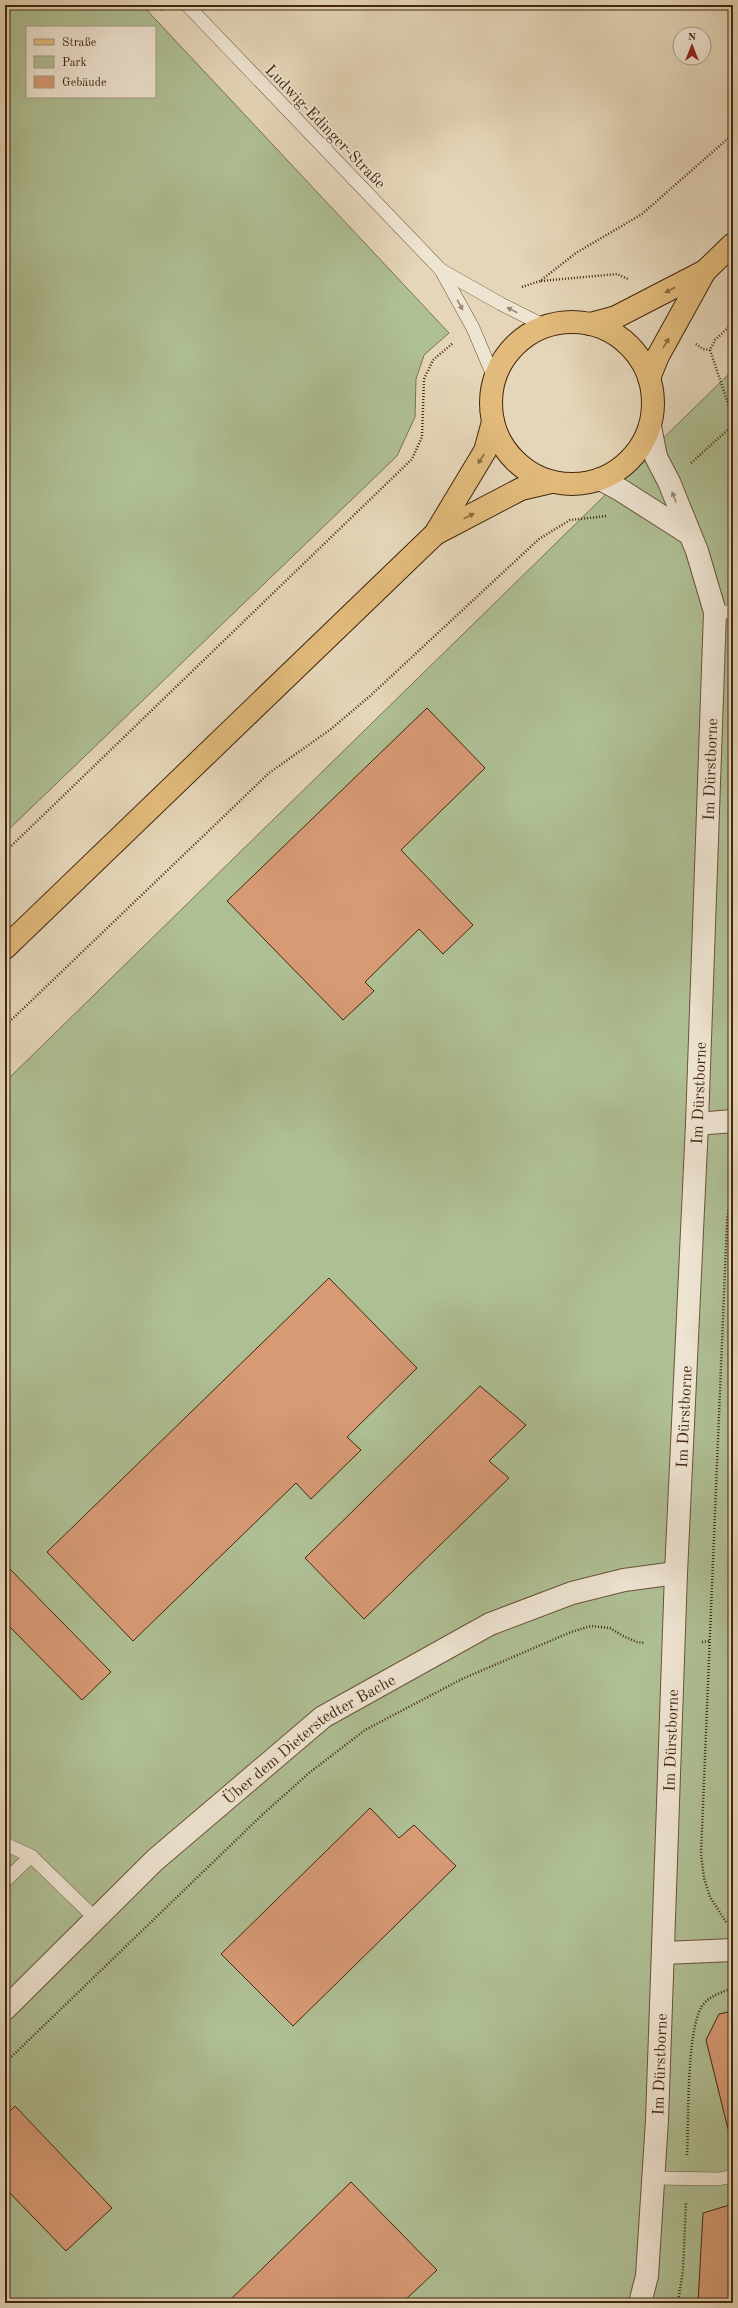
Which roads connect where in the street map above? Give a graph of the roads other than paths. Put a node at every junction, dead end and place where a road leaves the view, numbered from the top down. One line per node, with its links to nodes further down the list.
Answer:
1 (187, 5): 3 (lane, Ludwig-Edinger-Straße)
2 (733, 244): 4 (main road)
3 (442, 270): 6 (lane, Ludwig-Edinger-Straße, one-way to 3); 8 (lane, Ludwig-Edinger-Straße, one-way to 8)
4 (705, 272): 5 (main road, one-way to 5); 7 (main road, one-way to 4)
5 (590, 324): 6 (main road); 7 (main road)
6 (547, 326): 8 (main road)
7 (649, 378): 10 (main road)
8 (495, 380): 9 (main road)
9 (493, 422): 12 (main road); 14 (main road, one-way to 14)
10 (650, 426): 11 (main road); 13 (street, Im Dürstborne, one-way to 10)
11 (600, 479): 12 (main road); 13 (street)
12 (552, 482): 14 (main road, one-way to 12)
13 (688, 533): 15 (street, Im Dürstborne)
14 (434, 534): 16 (main road)
15 (724, 612): 18 (street, Im Dürstborne)
16 (5, 948)
17 (733, 1121): 18 (street)
18 (697, 1124): 19 (street, Im Dürstborne)
19 (676, 1573): 23 (street, Über dem Dieterstedter Bache); 25 (street, Im Dürstborne)
20 (5, 1844): 21 (lane)
21 (31, 1856): 22 (lane); 23 (lane)
22 (5, 1881)
23 (96, 1919): 26 (street, Über dem Dieterstedter Bache)
24 (732, 1950): 25 (street)
25 (664, 1953): 28 (street, Im Dürstborne)
26 (5, 2009)
27 (733, 2176): 28 (lane)
28 (654, 2178): 29 (street, Im Dürstborne)
29 (640, 2303)

